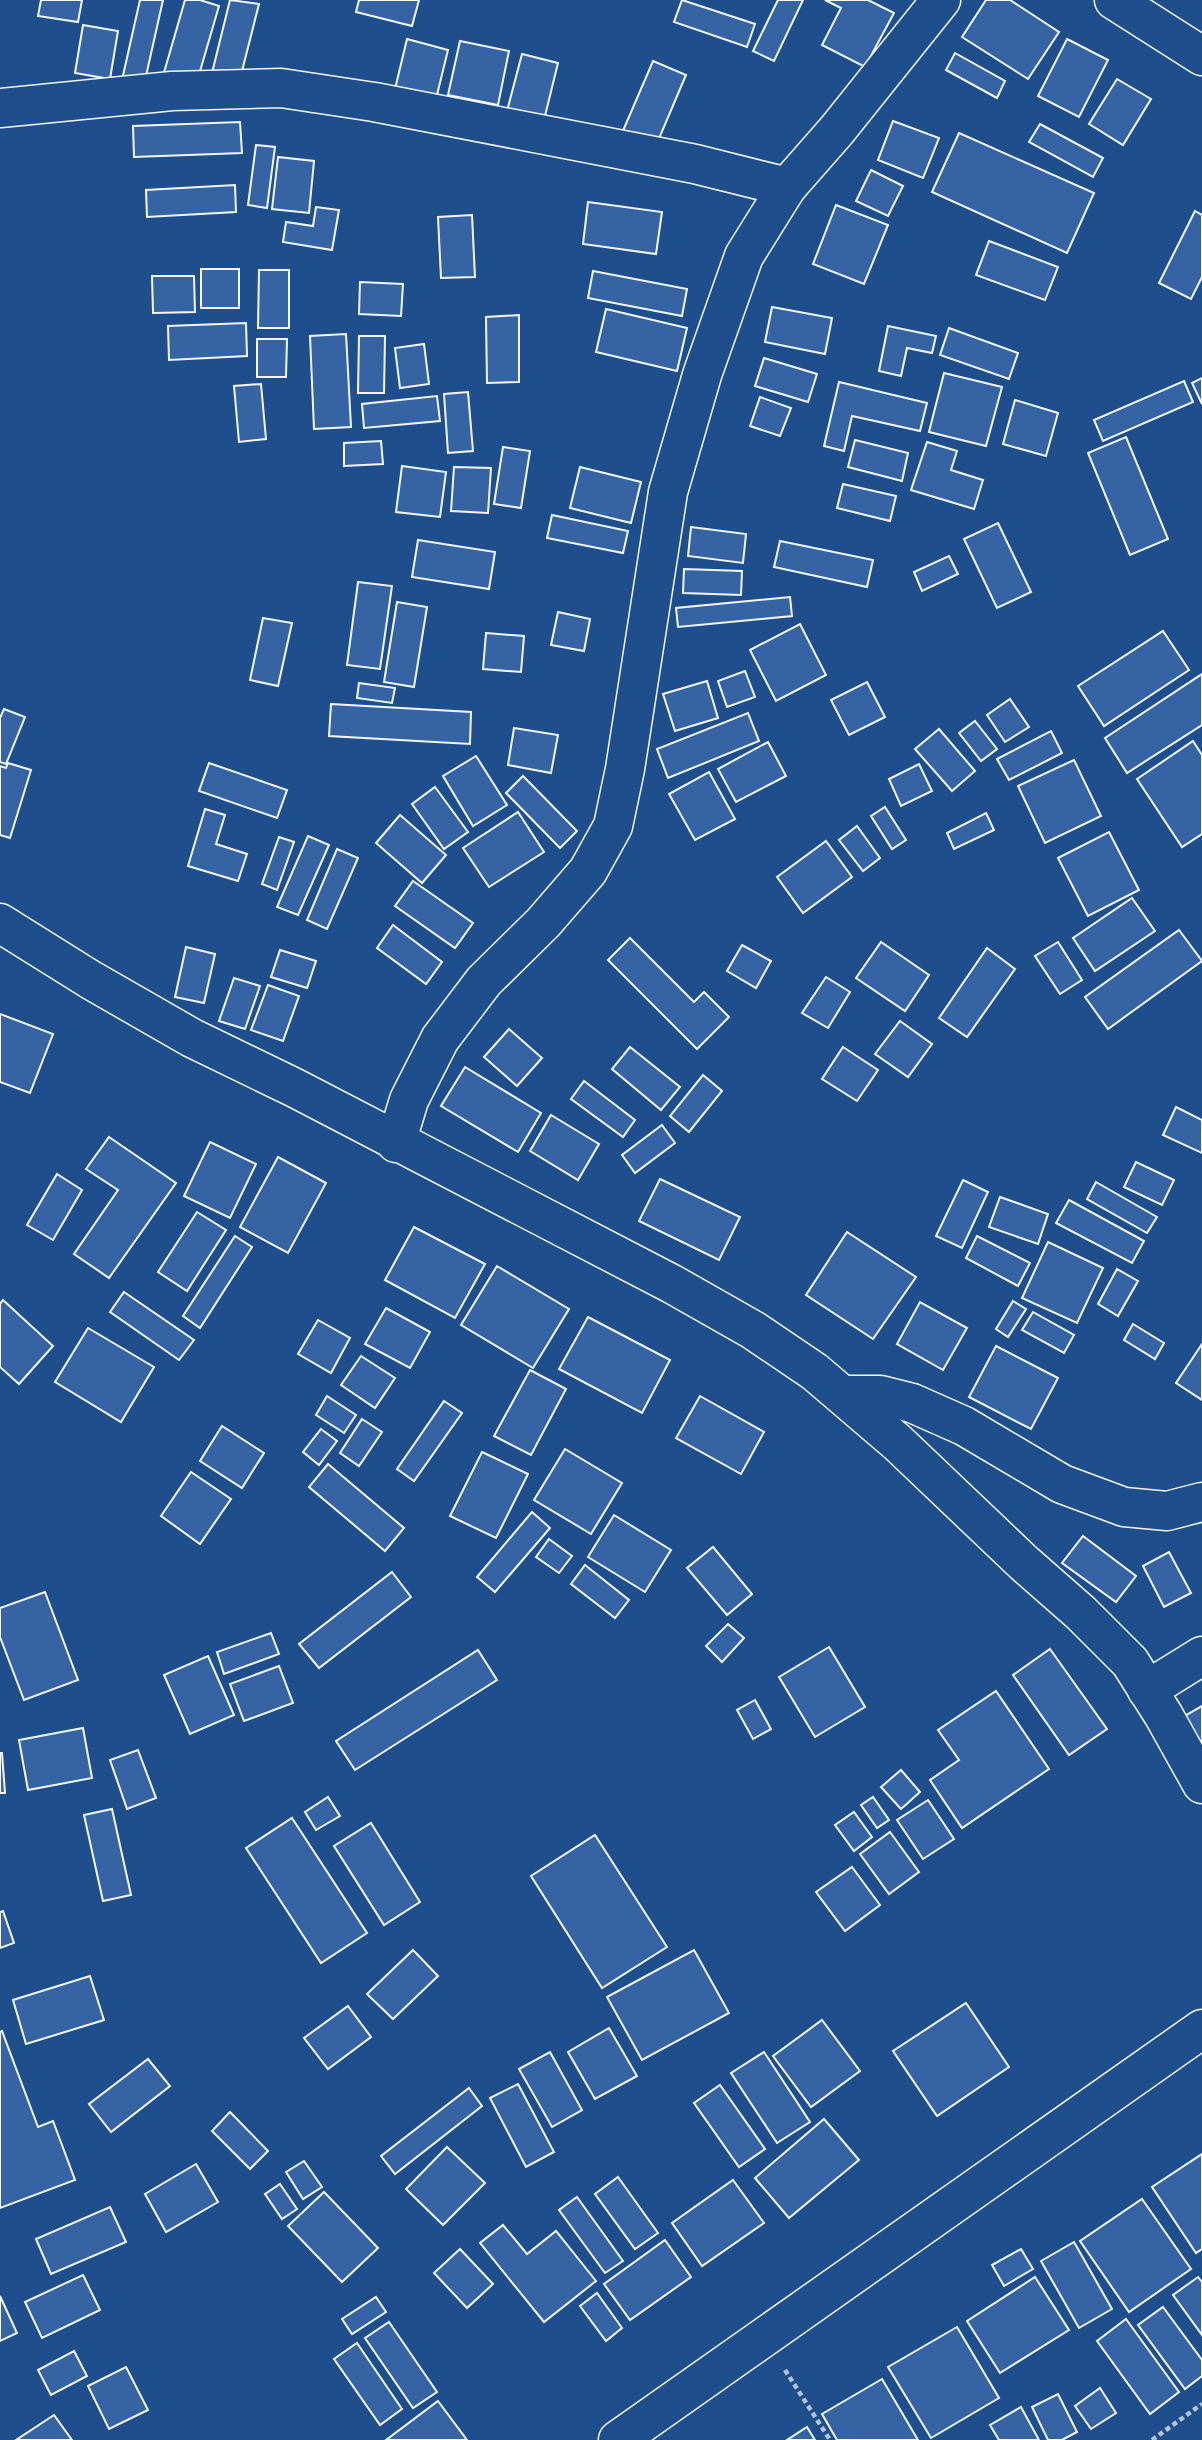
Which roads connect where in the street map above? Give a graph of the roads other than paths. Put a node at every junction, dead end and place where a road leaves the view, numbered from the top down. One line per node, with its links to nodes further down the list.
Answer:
1 (941, 0): 5 (street)
2 (1114, 0): 3 (street)
3 (1202, 56)
4 (0, 108): 5 (street)
5 (787, 187): 7 (street)
6 (0, 923): 7 (street)
7 (396, 1143): 8 (street)
8 (844, 1395): 9 (street); 11 (street)
9 (1202, 1502)
10 (1202, 1656): 11 (street)
11 (1147, 1689): 12 (street)
12 (1202, 1784)
13 (1202, 2029): 14 (street)
14 (618, 2440)

